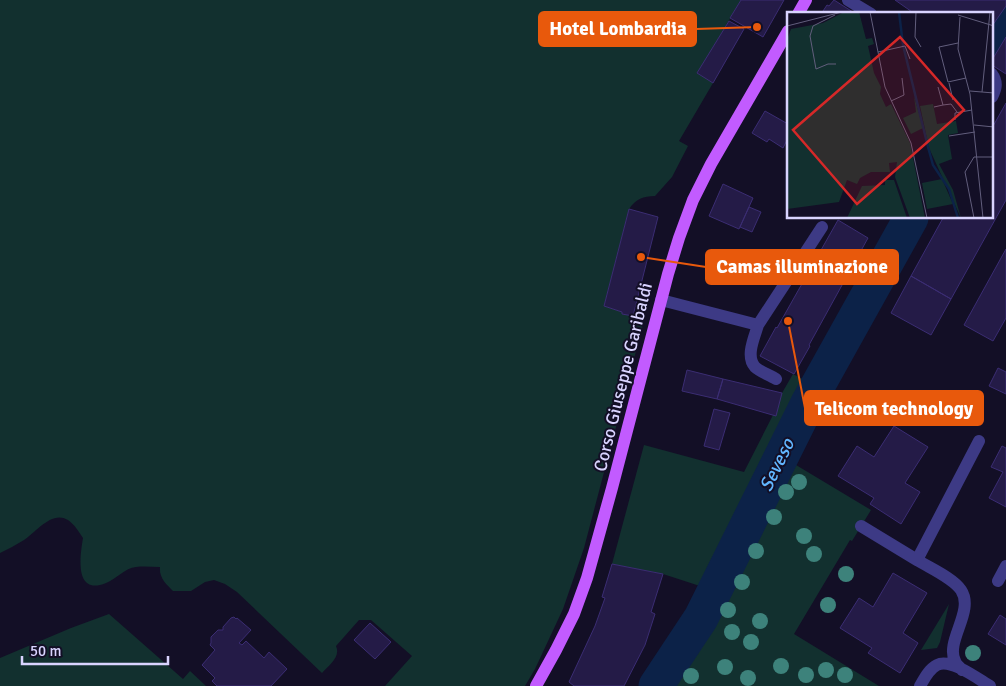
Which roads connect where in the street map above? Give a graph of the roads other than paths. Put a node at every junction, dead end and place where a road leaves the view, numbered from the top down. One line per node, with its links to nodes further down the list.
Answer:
1 (806, 0): 3 (main road)
2 (848, 0): 4 (lane)
3 (799, 12)
4 (868, 12)
5 (787, 33): 9 (main road, Corso Giuseppe Garibaldi)
6 (994, 76): 7 (lane)
7 (994, 93)
8 (822, 227): 10 (lane)
9 (661, 300): 10 (lane); 18 (main road, Corso Giuseppe Garibaldi)
10 (758, 324): 11 (lane)
11 (776, 378)
12 (979, 441): 14 (lane)
13 (861, 526): 14 (lane)
14 (917, 560): 17 (lane)
15 (1006, 566): 16 (lane)
16 (998, 581)
17 (962, 670): 19 (lane); 20 (lane)
18 (536, 686)
19 (920, 686)
20 (990, 686)

